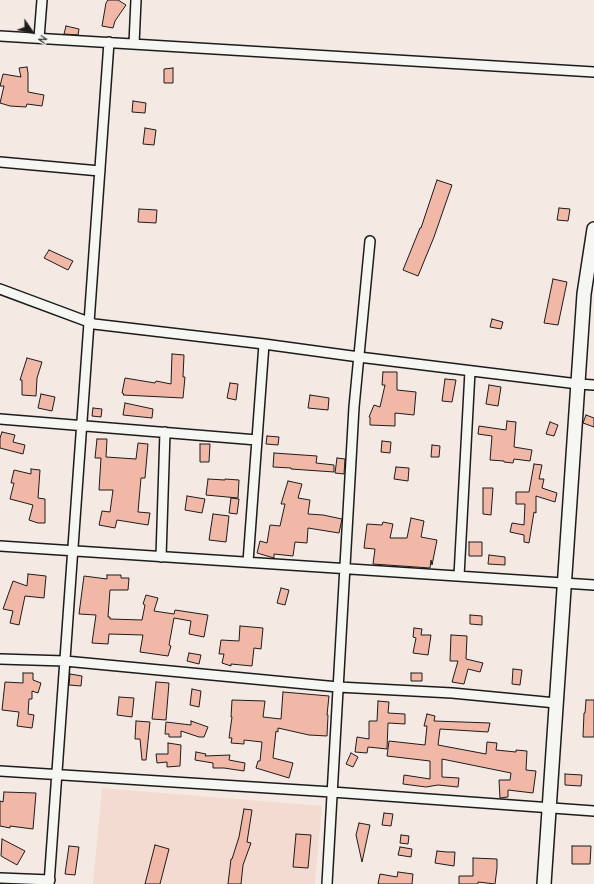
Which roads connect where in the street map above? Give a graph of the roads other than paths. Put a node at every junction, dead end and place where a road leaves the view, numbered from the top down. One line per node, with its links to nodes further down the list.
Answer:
1 (42, 0): 4 (street)
2 (136, 0): 6 (street)
3 (0, 36): 4 (street)
4 (39, 38): 5 (street)
5 (109, 42): 6 (street); 9 (street)
6 (134, 44): 7 (street)
7 (594, 72)
8 (0, 162): 9 (street)
9 (100, 170): 13 (street)
10 (594, 228): 17 (street)
11 (370, 241): 15 (street)
12 (0, 289): 13 (street)
13 (89, 322): 14 (street); 20 (street)
14 (264, 344): 15 (street); 22 (street)
15 (359, 357): 16 (street); 27 (street)
16 (470, 371): 17 (street); 28 (street)
17 (578, 384): 18 (street); 29 (street)
18 (594, 385)
19 (0, 419): 20 (street)
20 (82, 426): 21 (street); 24 (street)
21 (165, 432): 22 (street); 25 (street)
22 (257, 440): 26 (street)
23 (0, 546): 24 (street)
24 (73, 551): 25 (street); 32 (street)
25 (160, 557): 26 (street)
26 (248, 562): 27 (street)
27 (345, 569): 28 (street); 33 (street)
28 (459, 576): 29 (street)
29 (564, 583): 30 (street); 34 (street)
30 (594, 585)
31 (0, 659): 32 (street)
32 (65, 661): 33 (street); 36 (street)
33 (338, 687): 34 (street); 37 (street)
34 (556, 703): 38 (street)
35 (0, 771): 36 (street)
36 (57, 775): 37 (street); 41 (street)
37 (332, 792): 38 (street); 42 (street)
38 (549, 808): 39 (street); 43 (street)
39 (594, 811)
40 (0, 878): 41 (street)
41 (50, 882)
42 (327, 884)
43 (544, 884)

